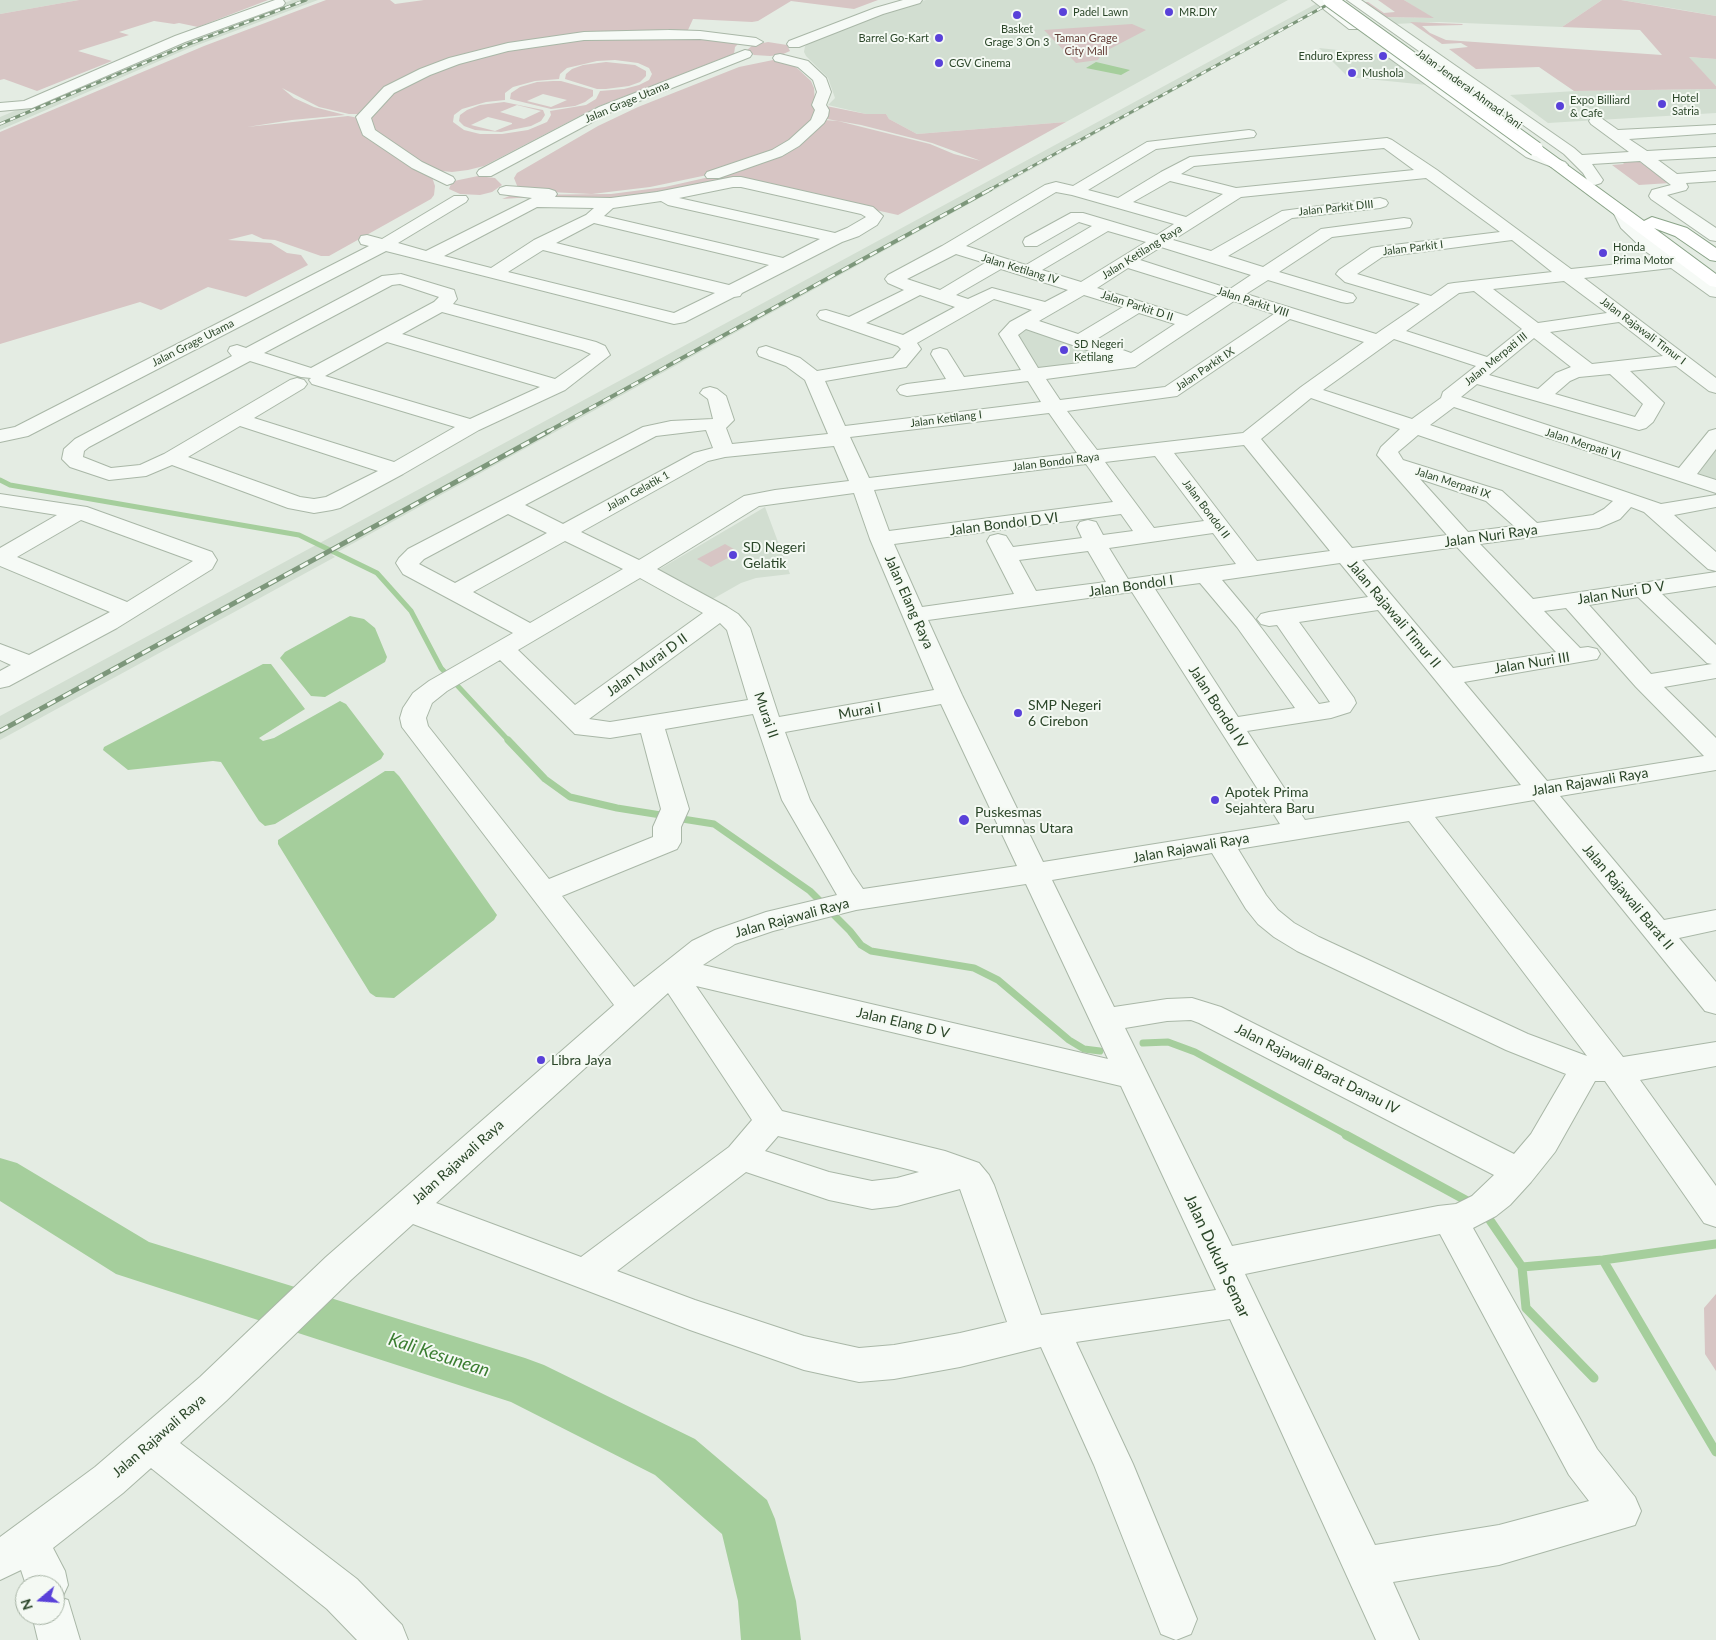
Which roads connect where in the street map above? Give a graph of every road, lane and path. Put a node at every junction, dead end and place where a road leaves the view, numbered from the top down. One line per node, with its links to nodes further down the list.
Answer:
1 (893, 0): 11 (street)
2 (916, 0): 11 (street)
3 (1318, 0): 9 (street, Jalan Jenderal Ahmad Yani)
4 (1330, 0): 20 (highway, Jalan Jenderal Ahmad Yani, bridge)
5 (1343, 0): 20 (highway, Jalan Jenderal Ahmad Yani)
6 (1353, 0): 8 (street, Jalan Jenderal Ahmad Yani)
7 (279, 3): 13 (street)
8 (1396, 29): 9 (street); 24 (street, Jalan Jenderal Ahmad Yani)
9 (1362, 32): 25 (street, Jalan Jenderal Ahmad Yani)
10 (756, 42): 11 (street); 12 (street); 35 (street)
11 (782, 42): 12 (street, Jalan Grage Utama)
12 (762, 57): 14 (street, Jalan Grage Utama); 29 (street)
13 (0, 106)
14 (612, 110): 27 (street, Jalan Grage Utama); 29 (street, Jalan Grage Utama)
15 (1596, 121): 18 (street)
16 (1716, 129): 18 (street)
17 (1249, 134): 19 (street)
18 (1614, 135): 22 (street)
19 (1202, 138): 23 (street); 34 (street)
20 (1543, 148): 25 (highway, Jalan Jenderal Ahmad Yani); 32 (highway, Jalan Jenderal Ahmad Yani)
21 (1716, 152): 22 (street)
22 (1643, 156): 24 (street); 31 (street)
23 (1227, 158): 26 (street, Jalan Rajawali Timur I); 28 (street, Jalan Rajawali Timur I)
24 (1589, 159): 32 (street, Jalan Jenderal Ahmad Yani)
25 (1560, 166): 44 (highway, Jalan Jenderal Ahmad Yani)
26 (1430, 173): 33 (street, Jalan Ketilang Raya); 55 (street, Jalan Rajawali Timur I)
27 (473, 174): 29 (street); 35 (street, Jalan Grage Utama)
28 (1167, 175): 36 (street); 40 (street, Jalan Rajawali Timur I)
29 (502, 176)
30 (1716, 176): 31 (street)
31 (1673, 178): 56 (street)
32 (1595, 180): 49 (highway, Jalan Jenderal Ahmad Yani)
33 (1351, 181): 36 (street, Jalan Ketilang Raya); 41 (street)
34 (1075, 191): 38 (street); 53 (street)
35 (457, 193): 61 (street, Jalan Grage Utama)
36 (1236, 193): 42 (street, Jalan Ketilang Raya)
37 (657, 197): 39 (street); 58 (street); 58 (street)
38 (1101, 200): 40 (street); 45 (street)
39 (611, 203): 47 (street); 67 (street)
40 (1119, 204): 50 (street)
41 (1380, 204): 43 (street, Jalan Parkit DIII); 51 (street)
42 (1209, 211): 46 (street); 50 (street, Jalan Ketilang Raya)
43 (1302, 212): 54 (street, Jalan Parkit DIII); 57 (street)
44 (1621, 212): 71 (street); 78 (highway, Jalan Jenderal Ahmad Yani)
45 (1078, 216): 52 (street); 60 (street)
46 (1227, 216)
47 (592, 218): 62 (street); 72 (street)
48 (1245, 222): 54 (street)
49 (1652, 222): 66 (highway); 73 (highway, Jalan Jenderal Ahmad Yani)
50 (1188, 223): 59 (street, Jalan Ketilang Raya)
51 (1404, 224): 57 (street); 63 (street)
52 (1106, 225): 59 (street); 65 (street)
53 (984, 227): 60 (street); 64 (street)
54 (1263, 227): 57 (street); 68 (street, Jalan Parkit DIII)
55 (1515, 235): 63 (street, Jalan Parkit I); 77 (street, Jalan Rajawali Timur I)
56 (1716, 236)
57 (1320, 237): 76 (street)
58 (836, 238): 72 (street)
59 (1159, 241): 68 (street); 70 (street, Jalan Ketilang Raya)
60 (1030, 242): 65 (street)
61 (376, 243): 67 (street); 103 (street, Jalan Grage Utama)
62 (540, 244): 75 (street); 83 (street)
63 (1432, 246): 79 (street, Jalan Parkit I)
64 (952, 250): 69 (street, Jalan Ketilang IV); 82 (street)
65 (1062, 251): 74 (street)
66 (1716, 256)
67 (428, 257): 75 (street)
68 (1214, 257): 76 (street)
69 (1000, 262): 74 (street, Jalan Ketilang IV); 86 (street)
70 (1127, 262): 81 (street, Jalan Ketilang Raya); 85 (street, Jalan Parkit VIII)
71 (1673, 263): 77 (street); 84 (street)
72 (786, 264): 83 (street)
73 (1716, 266)
74 (1029, 271): 81 (street, Jalan Ketilang IV)
75 (494, 272): 83 (street)
76 (1266, 272): 85 (street); 87 (street)
77 (1569, 276): 80 (street); 95 (street, Jalan Rajawali Timur I)
78 (1716, 282)
79 (1370, 283): 87 (street); 88 (street)
80 (1476, 284): 88 (street); 100 (street)
81 (1084, 288): 91 (street, Jalan Parkit D II); 92 (street, Jalan Ketilang Raya)
82 (920, 289): 86 (street); 99 (street)
83 (734, 292)
84 (1716, 292)
85 (1231, 295): 93 (street, Jalan Parkit VIII); 98 (street)
86 (942, 296): 89 (street)
87 (1347, 298): 96 (street)
88 (1434, 302): 102 (street)
89 (968, 305): 92 (street); 105 (street)
90 (440, 306): 101 (street); 108 (street); 121 (street)
91 (1138, 306): 98 (street, Jalan Parkit D II); 104 (street)
92 (1048, 309): 97 (street, Jalan Ketilang Raya)
93 (1287, 313): 96 (street, Jalan Parkit VIII); 128 (street, Jalan Parkit IX)
94 (826, 315): 99 (street)
95 (1623, 316): 100 (street, Jalan Merpati III); 110 (street, Jalan Rajawali Timur I)
96 (1314, 321): 102 (street, Jalan Parkit VIII)
97 (1024, 322): 104 (street); 116 (street, Jalan Ketilang Raya)
98 (1190, 323): 109 (street)
99 (851, 324): 105 (street)
100 (1534, 329): 112 (street, Jalan Merpati III); 114 (street)
101 (384, 336): 119 (street); 121 (street)
102 (1385, 336): 112 (street, Jalan Parkit VIII); 124 (street)
103 (185, 341): 108 (street); 135 (street, Jalan Grage Utama)
104 (1080, 341): 109 (street)
105 (905, 342): 111 (street)
106 (766, 352): 117 (street, Jalan Elang Raya)
107 (940, 354): 120 (street)
108 (242, 357): 119 (street); 142 (street)
109 (1134, 360): 116 (street)
110 (1681, 360): 113 (street); 115 (street, Jalan Rajawali Timur I)
111 (899, 363): 117 (street); 123 (street)
112 (1491, 364): 118 (street, Jalan Merpati III)
113 (1615, 368): 114 (street); 131 (street)
114 (1587, 370): 126 (street)
115 (1707, 370): 122 (street, Jalan Rajawali Timur I)
116 (1034, 374): 120 (street); 128 (street, Jalan Ketilang Raya)
117 (813, 377): 137 (street, Jalan Elang Raya)
118 (1475, 377): 126 (street); 127 (street, Jalan Merpati III)
119 (307, 379): 129 (street); 134 (street)
120 (958, 383): 123 (street)
121 (558, 386): 134 (street)
122 (1716, 387)
123 (907, 390): 130 (street)
124 (1308, 391): 132 (street); 138 (street)
125 (710, 393): 133 (street)
126 (1541, 396): 131 (street)
127 (1451, 400): 132 (street, Jalan Merpati III); 139 (street, Jalan Merpati VI)
128 (1054, 406): 130 (street, Jalan Ketilang I); 143 (street, Jalan Ketilang Raya)
129 (238, 419): 142 (street); 145 (street)
130 (926, 422): 137 (street, Jalan Ketilang I)
131 (1629, 423): 139 (street)
132 (1415, 427): 144 (street, Jalan Merpati III); 146 (street)
133 (715, 428): 141 (street); 154 (street)
134 (466, 429): 145 (street)
135 (0, 435)
136 (1716, 435): 147 (street)
137 (838, 436): 141 (street, Jalan Gelatik 1); 149 (street, Jalan Elang Raya)
138 (1249, 438): 140 (street, Jalan Bondol Raya); 169 (street, Jalan Rajawali Timur II)
139 (1599, 449): 147 (street, Jalan Merpati VI); 148 (street)
140 (1161, 450): 143 (street, Jalan Bondol Raya); 161 (street, Jalan Bondol II)
141 (725, 451): 163 (street, Jalan Gelatik 1)
142 (171, 458): 145 (street)
143 (1092, 458): 149 (street, Jalan Bondol Raya); 155 (street, Jalan Ketilang Raya)
144 (1392, 464): 162 (street, Jalan Merpati IX); 166 (street)
145 (396, 470)
146 (1546, 471): 148 (street); 159 (street)
147 (1684, 476): 150 (street, Jalan Merpati VI)
148 (1570, 479): 151 (street)
149 (862, 486): 165 (street, Jalan Elang Raya); 172 (street, Jalan Bondol Raya)
150 (1716, 487)
151 (1628, 498): 156 (street); 159 (street, Jalan Nuri Raya)
152 (0, 500): 157 (street)
153 (1716, 502): 156 (street)
154 (507, 505): 163 (street, Murai II); 178 (street)
155 (1127, 507): 158 (street, Jalan Bondol D VI); 164 (street, Jalan Ketilang Raya)
156 (1656, 511): 171 (street)
157 (79, 512): 170 (street); 183 (street)
158 (1082, 514): 160 (street, Jalan Bondol D VI); 167 (street, Jalan Bondol IV)
159 (1602, 519): 162 (street, Jalan Nuri Raya)
160 (989, 526): 165 (street, Jalan Bondol D VI); 168 (street)
161 (1219, 526): 164 (street); 173 (street, Jalan Bondol II)
162 (1532, 530): 166 (street, Jalan Nuri Raya)
163 (563, 532): 172 (street, Murai II); 178 (street, Jalan Gelatik 1)
164 (1148, 536): 167 (street)
165 (881, 539): 185 (street, Jalan Elang Raya)
166 (1463, 540): 169 (street, Jalan Nuri Raya); 182 (street)
167 (1095, 543): 168 (street); 176 (street, Jalan Bondol IV)
168 (1006, 555): 179 (street)
169 (1347, 556): 173 (street, Jalan Bondol I); 181 (street, Jalan Rajawali Timur II)
170 (0, 558): 183 (street)
171 (1716, 564)
172 (640, 569): 184 (street, Murai II); 188 (street)
173 (1251, 569): 174 (street, Jalan Bondol I)
174 (1206, 575): 176 (street, Jalan Bondol I); 187 (street)
175 (1716, 579): 177 (street, Jalan Nuri D V)
176 (1130, 586): 179 (street, Jalan Bondol I); 205 (street, Jalan Bondol IV)
177 (1650, 588): 180 (street, Jalan Nuri D V); 189 (street); 194 (street)
178 (454, 593): 188 (street)
179 (1029, 600): 185 (street, Jalan Bondol I)
180 (1572, 600): 182 (street, Jalan Nuri D V); 191 (street)
181 (1384, 602): 186 (street); 197 (street, Jalan Rajawali Timur II)
182 (1526, 607): 193 (street)
183 (128, 611): 195 (street)
184 (720, 612): 202 (street, Murai II); 203 (street, Jalan Murai D II)
185 (916, 615): 200 (street, Jalan Elang Raya)
186 (1284, 617): 187 (street); 201 (street)
187 (1245, 622): 201 (street)
188 (530, 632): 190 (street)
189 (1716, 643)
190 (502, 648): 203 (street, Murai I); 213 (street)
191 (1617, 650): 193 (street, Jalan Nuri III); 199 (street)
192 (0, 651): 195 (street)
193 (1574, 656): 197 (street, Jalan Nuri III)
194 (1716, 658)
195 (30, 665): 198 (street)
196 (1716, 671): 199 (street)
197 (1446, 677): 208 (street, Jalan Rajawali Timur II)
198 (0, 681)
199 (1646, 682): 206 (street)
200 (949, 695): 202 (street, Murai I); 212 (street, Jalan Elang Raya)
201 (1312, 713): 205 (street)
202 (766, 716): 204 (street, Murai I); 214 (street, Murai II)
203 (574, 718): 204 (street, Murai I)
204 (651, 724): 213 (street)
205 (1230, 726): 210 (street, Jalan Bondol IV)
206 (1711, 743)
207 (1716, 762): 208 (street, Jalan Rajawali Raya)
208 (1540, 790): 209 (street, Jalan Rajawali Raya); 216 (street, Jalan Rajawali Barat II)
209 (1416, 811): 210 (street, Jalan Rajawali Raya); 222 (street)
210 (1298, 830): 211 (street, Jalan Rajawali Raya)
211 (1220, 844): 212 (street, Jalan Rajawali Raya); 222 (street)
212 (1036, 873): 214 (street, Jalan Rajawali Raya); 220 (street, Jalan Dukuh Semar)
213 (543, 893): 219 (street)
214 (849, 902): 217 (street, Jalan Rajawali Raya)
215 (1716, 920): 216 (street)
216 (1657, 932): 218 (street, Jalan Rajawali Barat II)
217 (673, 971): 219 (street, Jalan Rajawali Raya); 223 (street, Jalan Elang D V); 224 (street)
218 (1716, 1003)
219 (632, 1007): 228 (street, Jalan Rajawali Raya)
220 (1105, 1020): 223 (street, Jalan Dukuh Semar); 226 (street, Jalan Rajawali Barat Danau IV)
221 (1716, 1054): 222 (street)
222 (1601, 1070): 226 (street); 229 (street)
223 (1130, 1076): 231 (street, Jalan Dukuh Semar)
224 (771, 1121): 225 (street); 227 (street)
225 (741, 1157): 227 (street); 232 (street)
226 (1519, 1172): 230 (street)
227 (967, 1173): 234 (street)
228 (408, 1206): 232 (street); 235 (street, Jalan Rajawali Raya)
229 (1716, 1213)
230 (1465, 1214): 231 (street); 237 (street)
231 (1222, 1263): 233 (street, Jalan Dukuh Semar)
232 (586, 1274): 234 (street)
233 (1240, 1302): 234 (street); 237 (street, Jalan Dukuh Semar)
234 (1040, 1332): 239 (street)
235 (150, 1443): 236 (street, Jalan Rajawali Raya); 242 (street)
236 (13, 1552): 238 (street)
237 (1364, 1568): 243 (street, Jalan Dukuh Semar)
238 (45, 1575)
239 (1176, 1619)
240 (55, 1625): 241 (street)
241 (58, 1640)
242 (387, 1640)
243 (1398, 1640)

